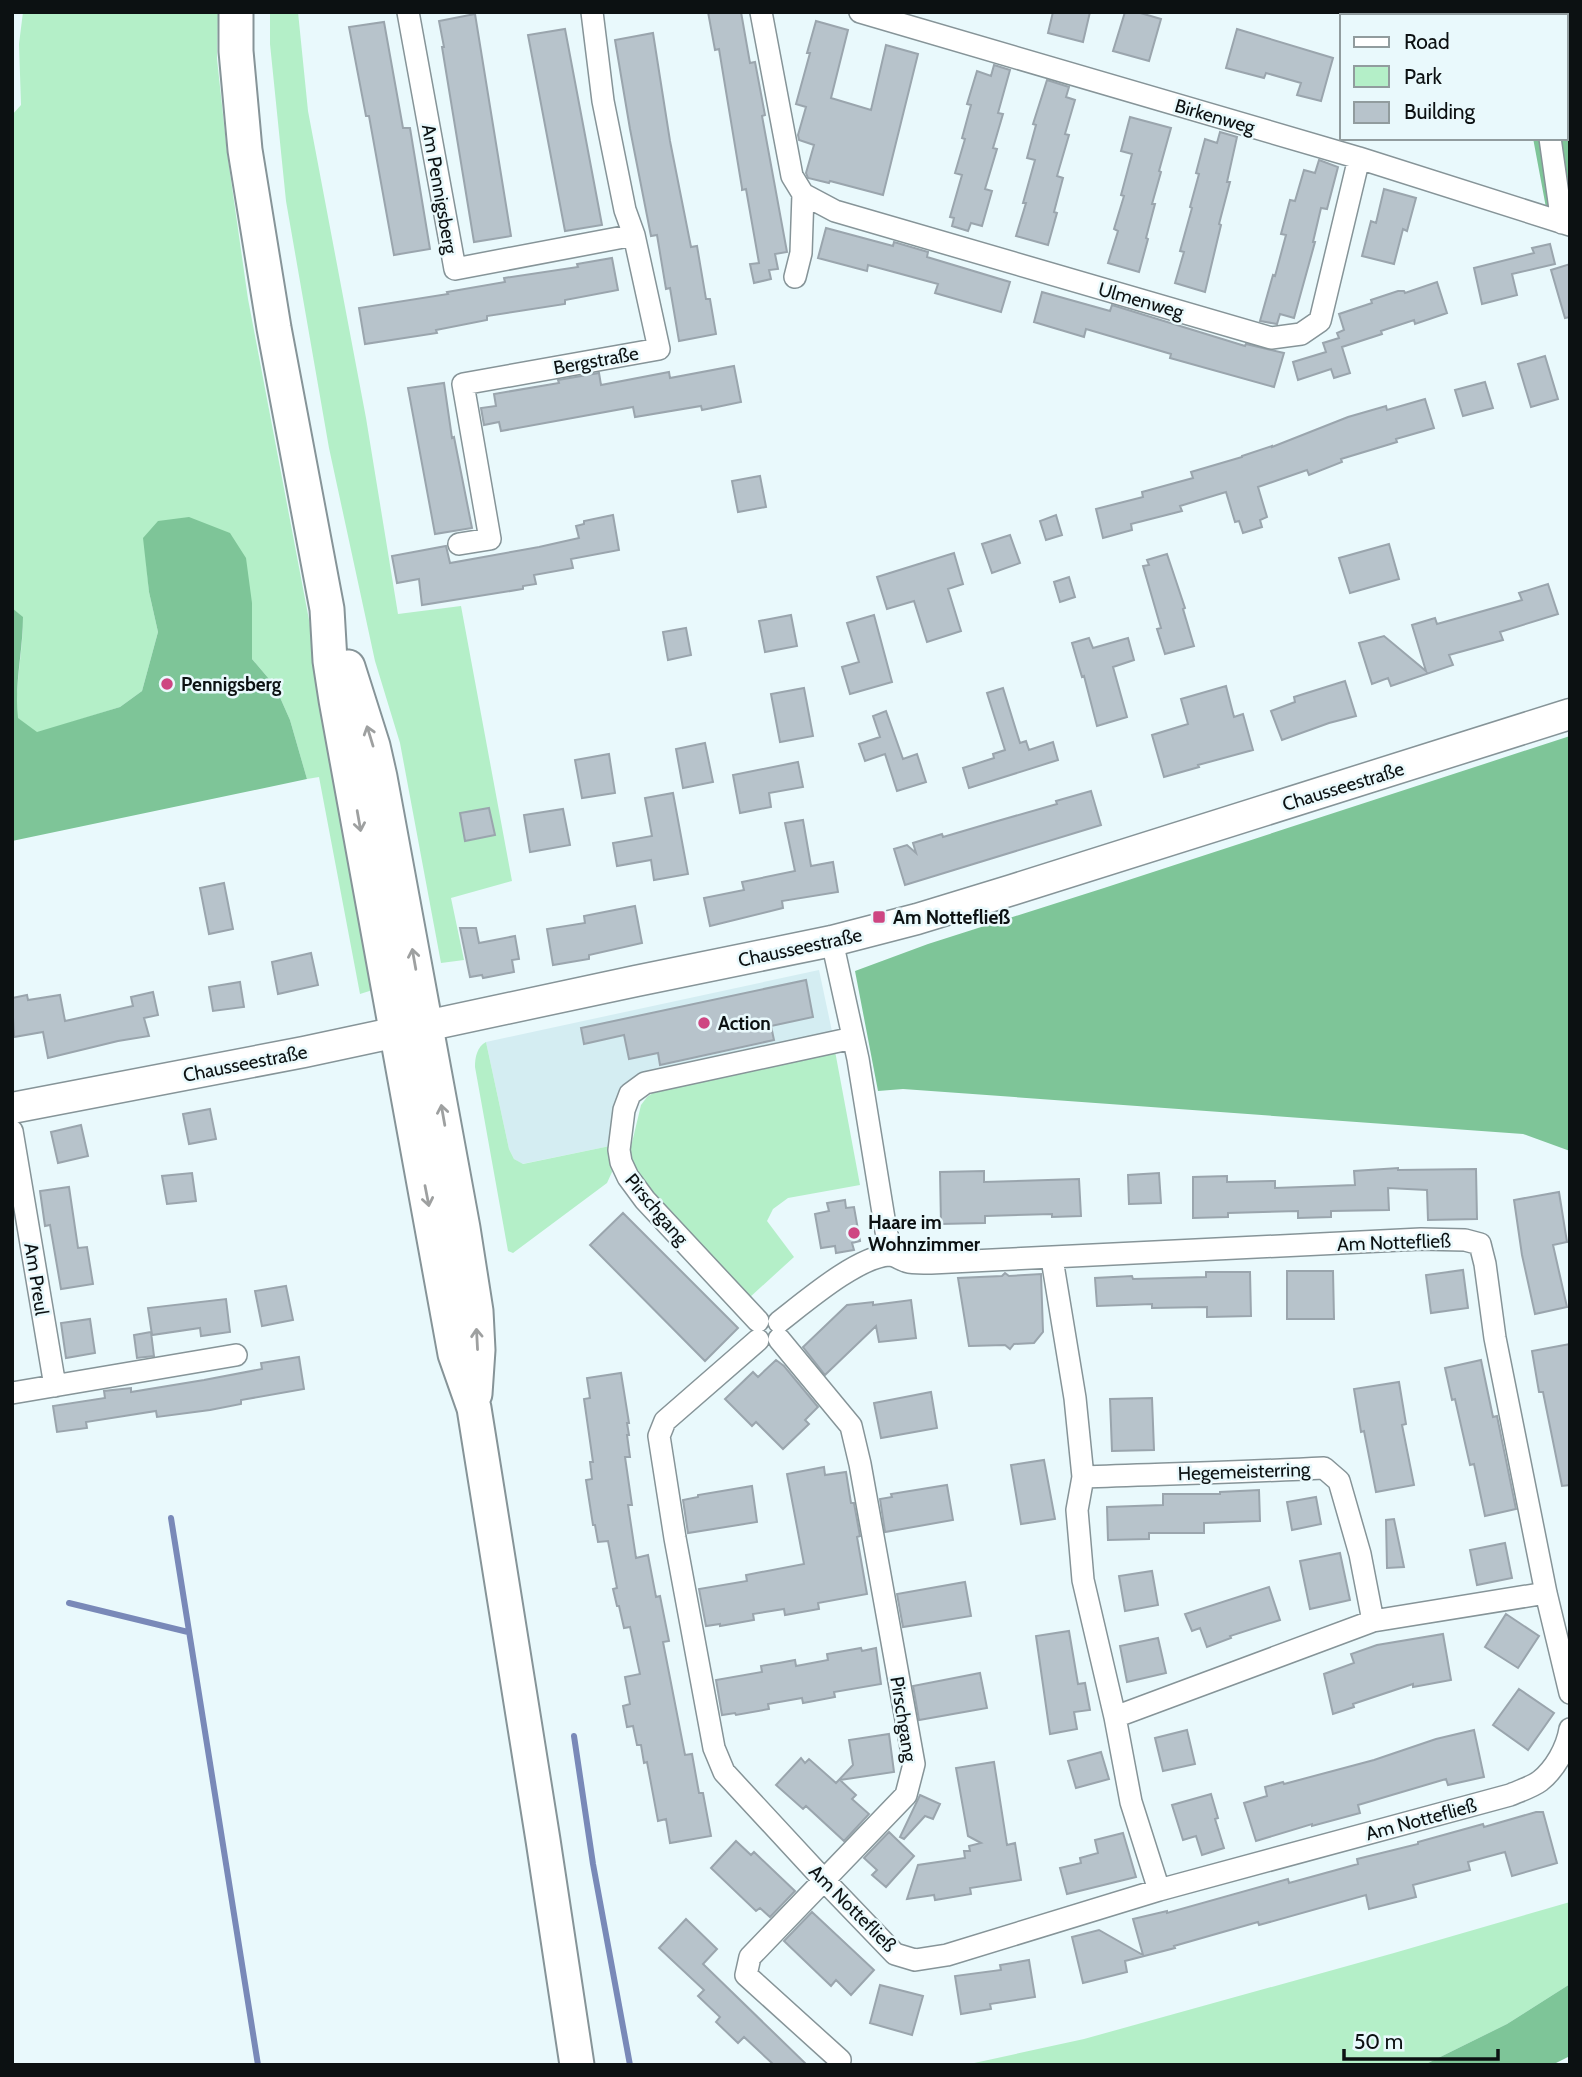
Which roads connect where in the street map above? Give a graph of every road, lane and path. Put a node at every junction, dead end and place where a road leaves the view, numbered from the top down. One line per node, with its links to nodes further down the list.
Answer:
1 (236, 12): 15 (main road)
2 (408, 12): 10 (street, Am Pennigsberg)
3 (592, 12): 10 (street, Bergstraße)
4 (761, 12): 8 (street)
5 (859, 12): 7 (street, Birkenweg)
6 (1550, 140): 9 (street)
7 (1359, 158): 8 (street, Ulmenweg); 9 (street, Birkenweg)
8 (803, 194): 11 (street)
9 (1566, 224)
10 (634, 235): 12 (street, Bergstraße)
11 (795, 277)
12 (459, 544)
13 (1570, 714): 14 (main road, Chausseestraße)
14 (832, 942): 15 (main road, Chausseestraße); 16 (street)
15 (411, 1030): 17 (main road, Chausseestraße); 33 (main road)
16 (853, 1038): 19 (street); 21 (street, Pirschgang)
17 (12, 1108)
18 (12, 1131): 23 (street, Am Preul)
19 (893, 1255): 20 (street, Am Nottefließ); 21 (street, Am Nottefließ)
20 (1052, 1259): 25 (street); 26 (street, Am Nottefließ)
21 (768, 1331): 31 (street, Pirschgang); 31 (street, Am Nottefließ)
22 (236, 1356): 23 (street)
23 (55, 1386): 24 (street)
24 (12, 1393)
25 (1083, 1477): 27 (street, Hegemeisterring); 29 (street)
26 (1546, 1594): 27 (street); 28 (street, Am Nottefließ)
27 (1373, 1621): 29 (street)
28 (1570, 1693)
29 (1115, 1717): 32 (street)
30 (1570, 1729): 32 (street, Am Nottefließ)
31 (823, 1880): 32 (street, Am Nottefließ); 34 (street, Pirschgang)
32 (1159, 1890)
33 (577, 2065)
34 (839, 2065)

